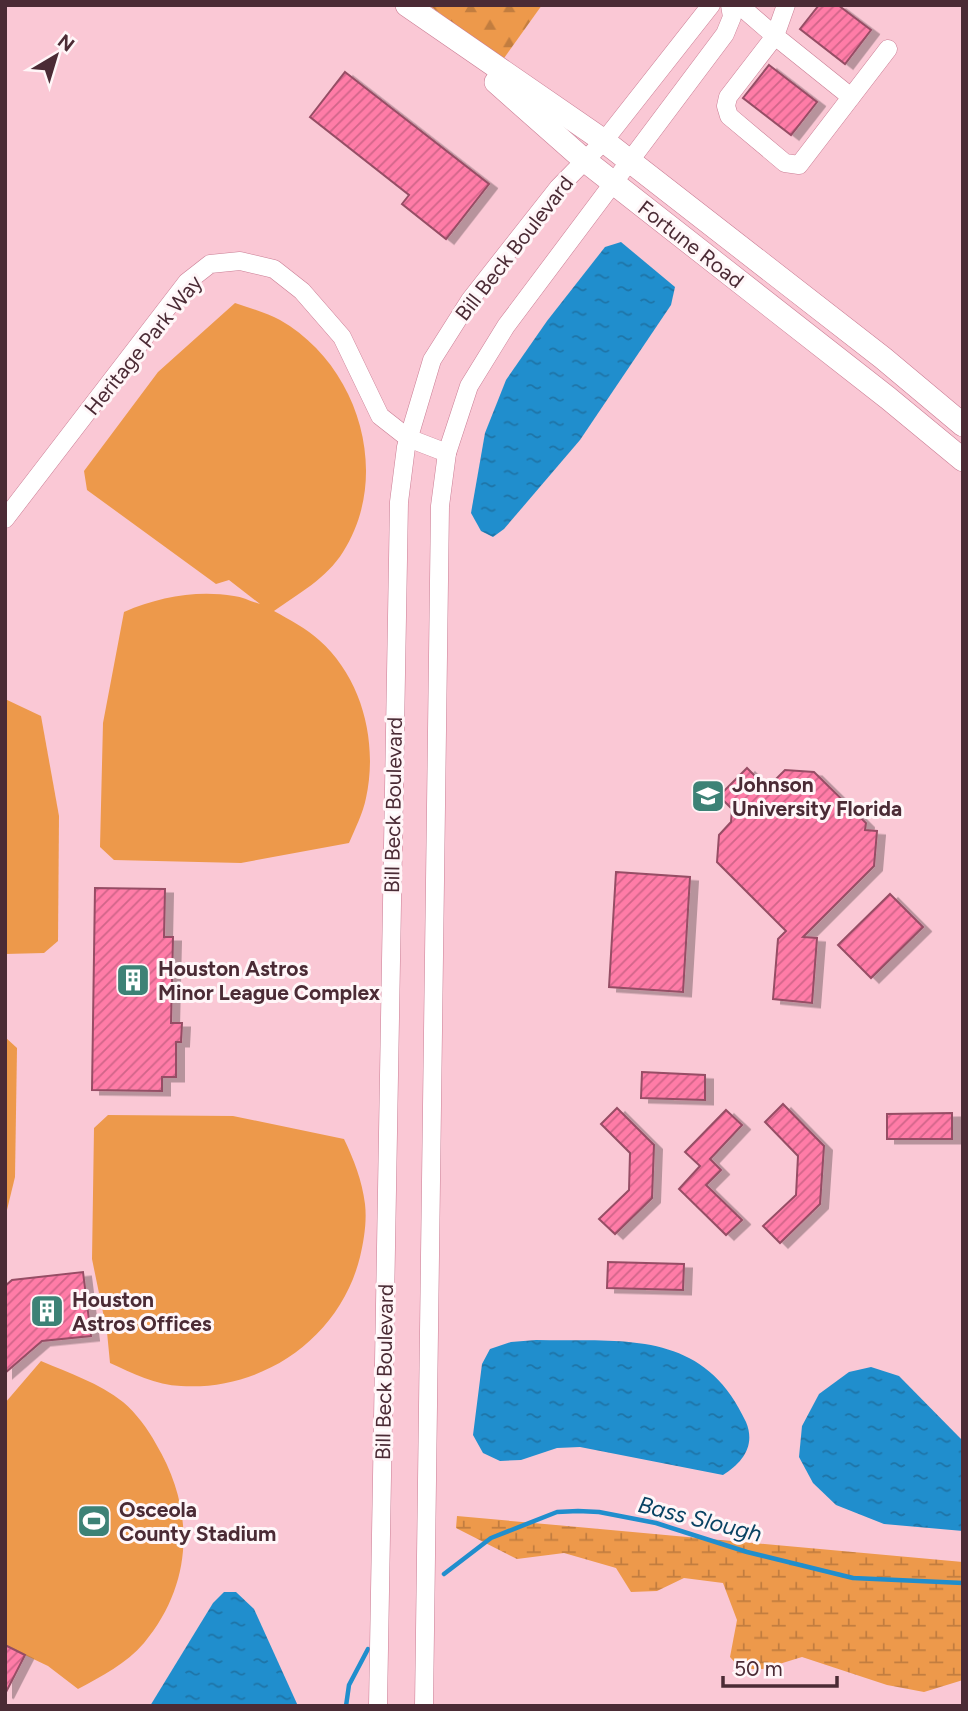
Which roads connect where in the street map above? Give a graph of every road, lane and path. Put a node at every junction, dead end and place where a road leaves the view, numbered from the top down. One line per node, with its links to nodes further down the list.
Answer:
1 (407, 5): 6 (main road, Fortune Road)
2 (711, 5): 10 (street, Bill Beck Boulevard)
3 (730, 5): 12 (street, Bill Beck Boulevard)
4 (739, 5): 7 (street)
5 (786, 5): 7 (street)
6 (426, 19): 10 (main road, Fortune Road); 11 (main road, Fortune Road)
7 (775, 36): 9 (street); 9 (street)
8 (888, 49): 9 (street)
9 (851, 97)
10 (604, 141): 11 (street, Bill Beck Boulevard); 12 (main road, Fortune Road)
11 (583, 159): 13 (main road, Fortune Road); 17 (street, Bill Beck Boulevard)
12 (629, 160): 13 (street, Bill Beck Boulevard); 14 (main road, Fortune Road)
13 (614, 184): 15 (main road, Fortune Road); 18 (street, Bill Beck Boulevard)
14 (786, 281): 15 (street); 16 (main road, Fortune Road)
15 (767, 303): 19 (main road, Fortune Road)
16 (963, 425)
17 (408, 438): 18 (street, Heritage Park Way); 20 (street, Heritage Park Way); 21 (street, Bill Beck Boulevard)
18 (447, 453): 22 (street, Bill Beck Boulevard)
19 (963, 460)
20 (5, 519)
21 (378, 1706)
22 (424, 1706)

